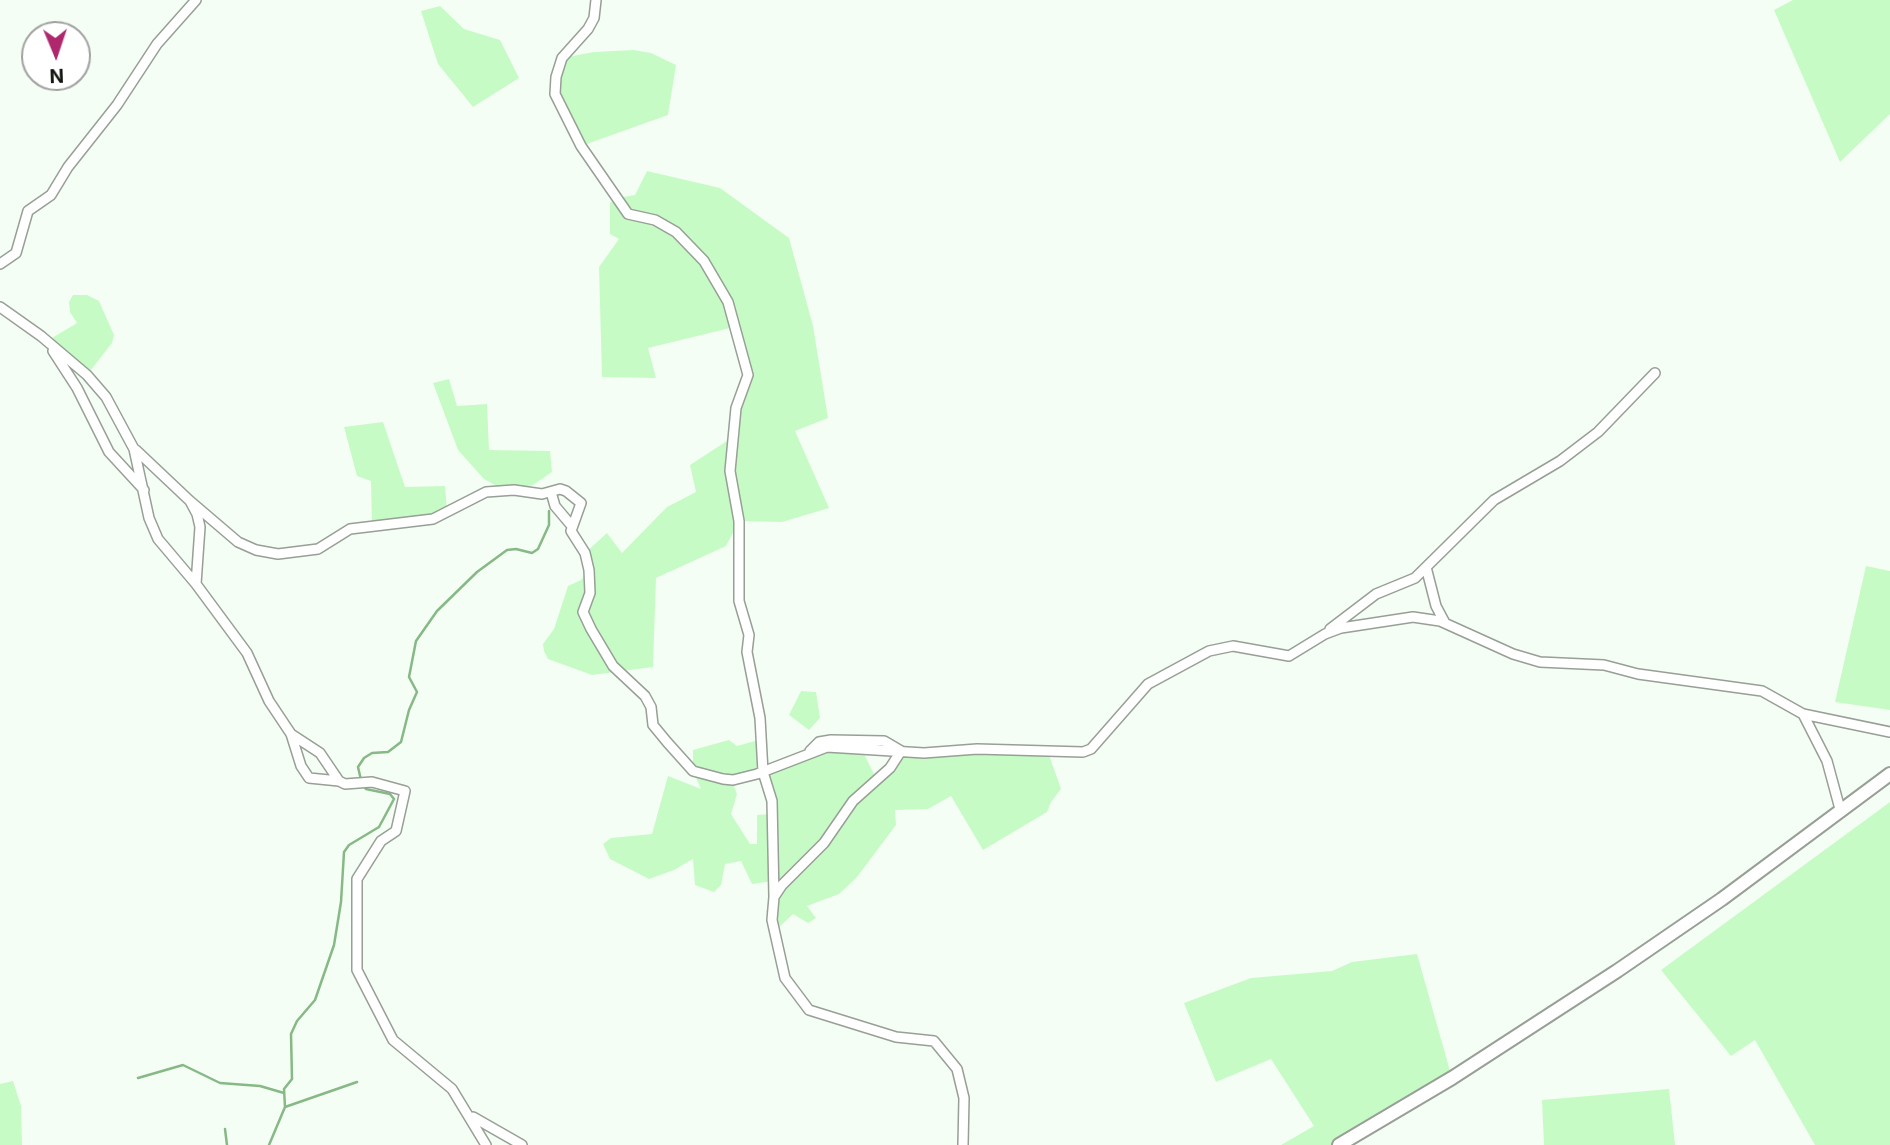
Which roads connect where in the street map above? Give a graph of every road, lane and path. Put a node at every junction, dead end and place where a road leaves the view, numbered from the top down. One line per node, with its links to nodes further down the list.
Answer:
1 (196, 0): 3 (street)
2 (596, 0): 20 (street)
3 (0, 264)
4 (0, 307): 5 (street)
5 (41, 336): 7 (street); 8 (street)
6 (1655, 373): 12 (street)
7 (134, 449): 8 (street); 10 (street)
8 (145, 491): 13 (street)
9 (551, 492): 10 (street); 11 (street); 11 (street)
10 (190, 501): 13 (street)
11 (571, 525): 20 (street)
12 (1426, 567): 14 (street); 15 (street)
13 (197, 584): 18 (street)
14 (1445, 623): 15 (street); 16 (street)
15 (1325, 634): 19 (street)
16 (1803, 714): 17 (street); 23 (street)
17 (1890, 732)
18 (291, 734): 22 (street); 22 (street)
19 (901, 751): 20 (street); 24 (street)
20 (763, 772): 24 (street)
21 (1890, 774): 23 (main road)
22 (339, 781): 25 (street)
23 (1840, 809): 29 (main road)
24 (774, 897): 28 (street)
25 (469, 1114): 26 (street); 27 (street)
26 (486, 1145)
27 (522, 1145)
28 (963, 1145)
29 (1339, 1145)

